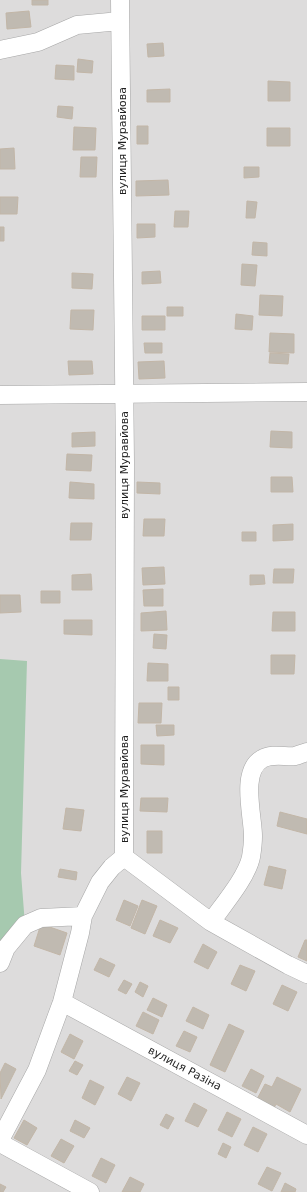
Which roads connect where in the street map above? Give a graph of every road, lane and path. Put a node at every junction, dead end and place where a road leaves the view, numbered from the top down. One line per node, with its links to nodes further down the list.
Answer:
1 (120, 0): 2 (street, вулиця Муравйова)
2 (120, 21): 3 (street); 5 (street, вулиця Муравйова)
3 (0, 50)
4 (307, 392): 5 (street)
5 (124, 394): 6 (street); 8 (street, вулиця Муравйова)
6 (0, 395)
7 (307, 752): 10 (street)
8 (124, 857): 9 (street, вулиця Муравйова); 10 (street)
9 (83, 916): 11 (street); 13 (street, вулиця Муравйова)
10 (211, 922): 12 (street)
11 (0, 963)
12 (307, 974)
13 (62, 1002): 14 (street, вулиця Разіна); 15 (street, вулиця Муравйова)
14 (307, 1135)
15 (0, 1140)
16 (0, 1143): 17 (street)
17 (90, 1192)

